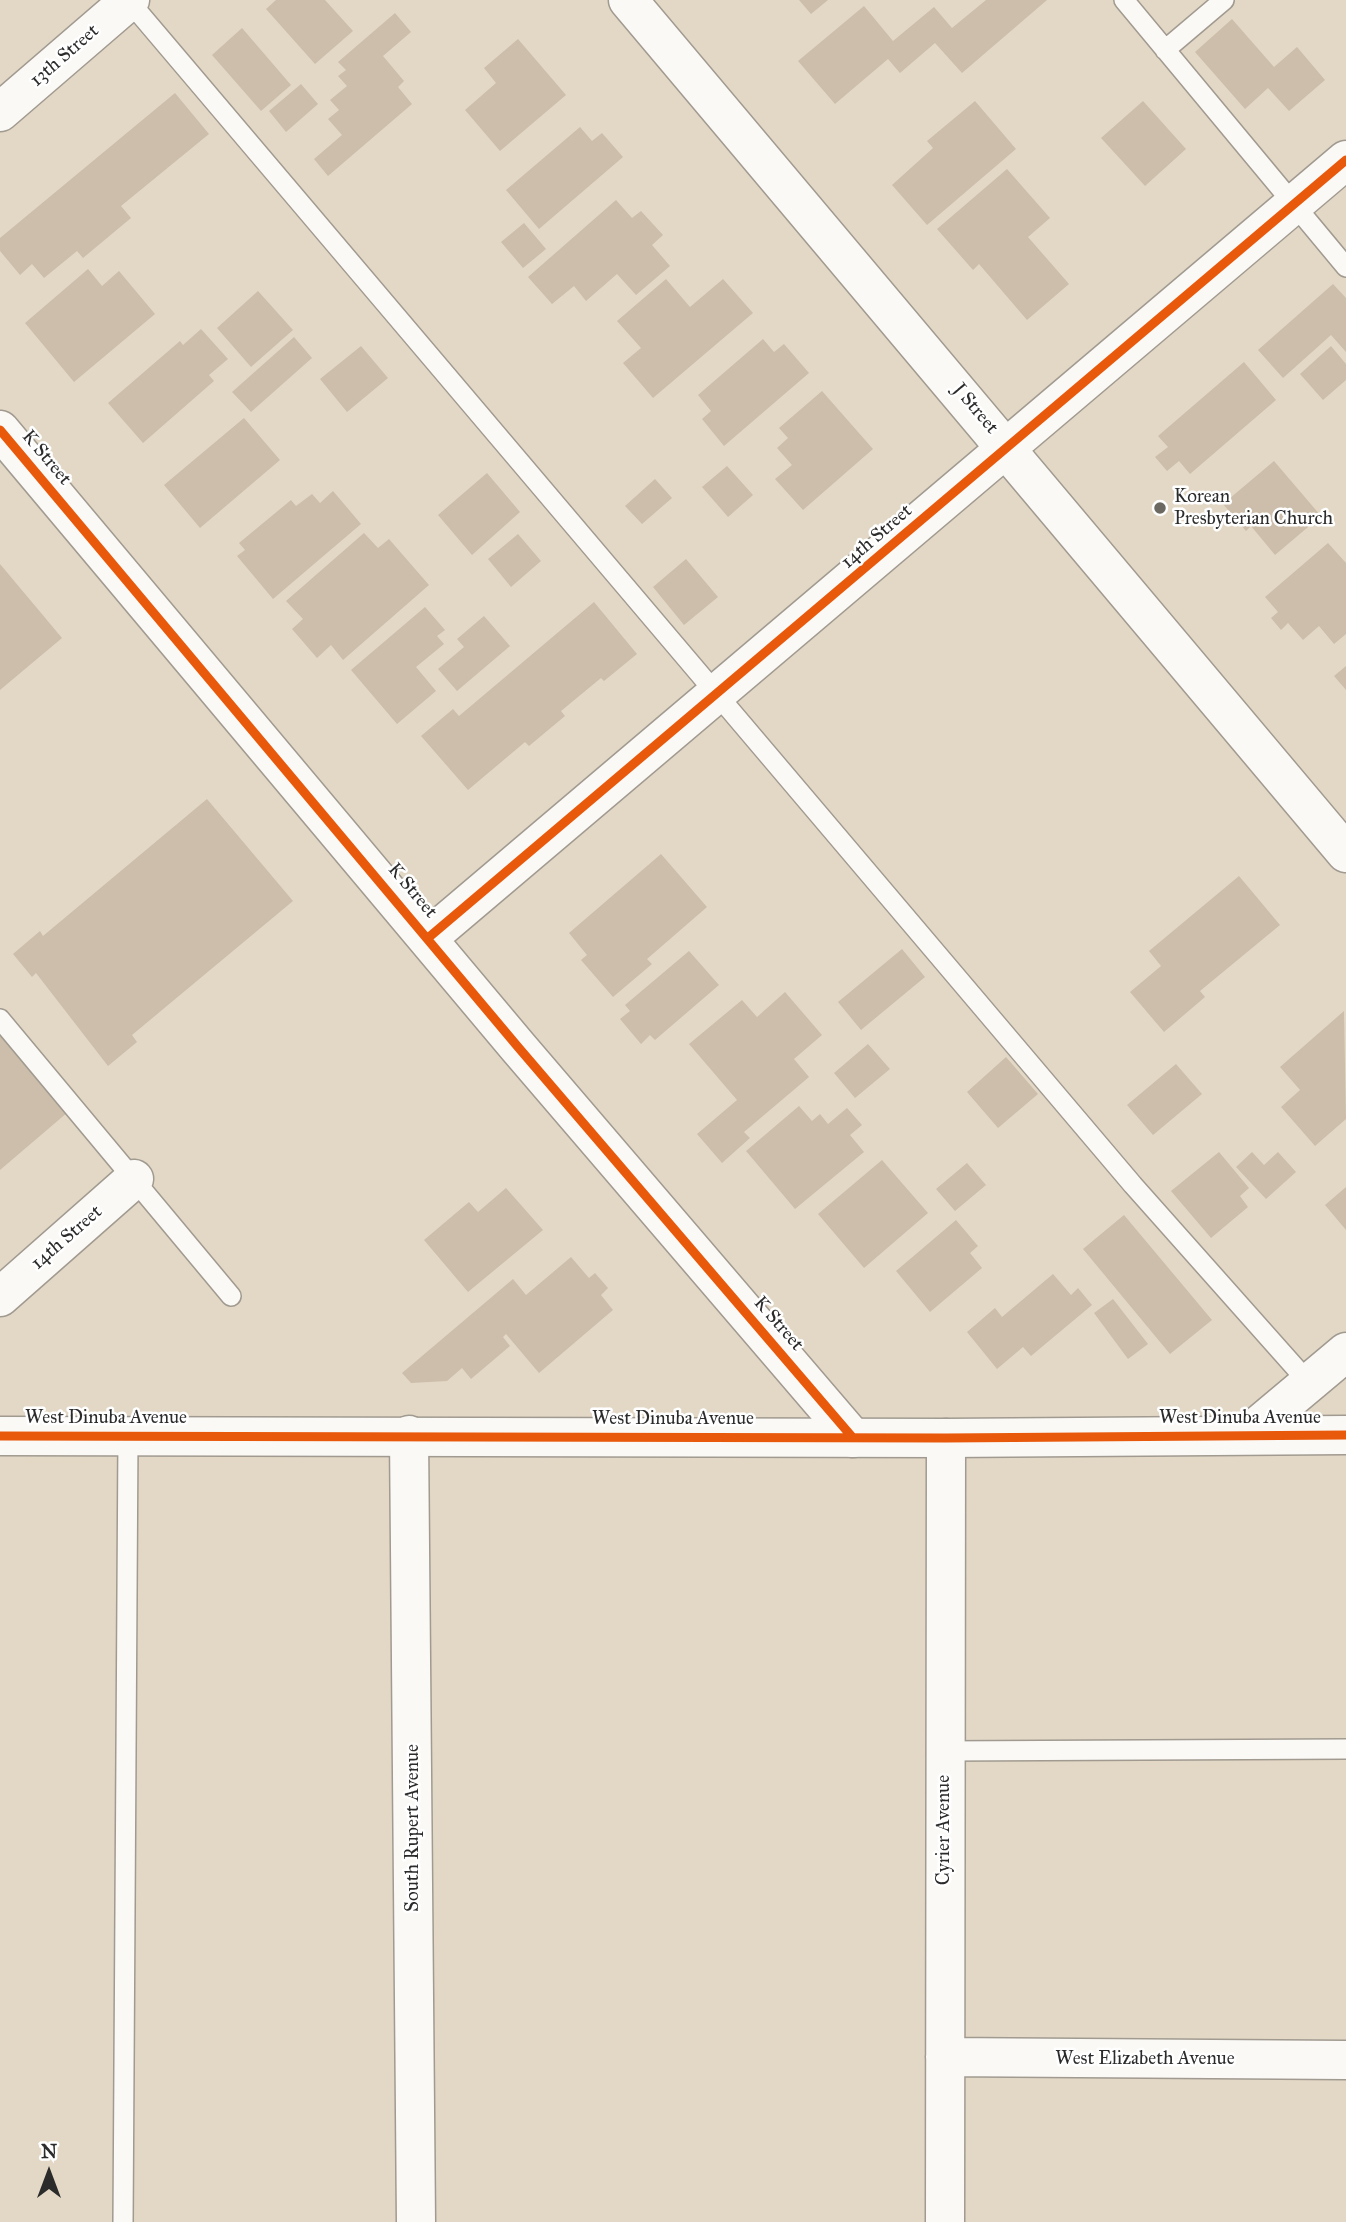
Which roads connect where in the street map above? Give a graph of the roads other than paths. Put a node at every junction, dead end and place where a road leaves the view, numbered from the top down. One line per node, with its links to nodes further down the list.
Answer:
1 (628, 0): 11 (street, J Street)
2 (1124, 0): 5 (lane)
3 (1224, 0): 5 (lane)
4 (129, 1): 6 (street, 13th Street); 12 (lane)
5 (1165, 50): 8 (lane)
6 (0, 112)
7 (1346, 160): 8 (street, 14th Street)
8 (1294, 205): 9 (lane); 11 (street, 14th Street)
9 (1346, 267)
10 (0, 430): 14 (street, K Street)
11 (1008, 449): 12 (street, 14th Street); 13 (street, J Street)
12 (719, 695): 14 (street, 14th Street); 20 (lane)
13 (1346, 853)
14 (428, 938): 26 (street, K Street)
15 (0, 1019): 16 (lane)
16 (134, 1179): 17 (lane); 18 (street, 14th Street)
17 (231, 1296)
18 (0, 1297)
19 (1346, 1352): 20 (street)
20 (1309, 1383): 22 (street)
21 (409, 1435): 25 (street, West Dinuba Avenue); 26 (street, West Dinuba Avenue); 33 (street, South Rupert Avenue)
22 (1247, 1435): 23 (street, West Dinuba Avenue); 27 (street, West Dinuba Avenue)
23 (1346, 1435)
24 (0, 1436): 25 (street, West Dinuba Avenue)
25 (128, 1436): 32 (lane)
26 (853, 1438): 27 (street, West Dinuba Avenue)
27 (946, 1438): 29 (street, Cyrier Avenue)
28 (1346, 1749): 29 (lane)
29 (943, 1751): 30 (street, Cyrier Avenue)
30 (945, 2057): 31 (street, West Elizabeth Avenue); 34 (street, Cyrier Avenue)
31 (1346, 2060)
32 (123, 2222)
33 (416, 2222)
34 (945, 2222)

